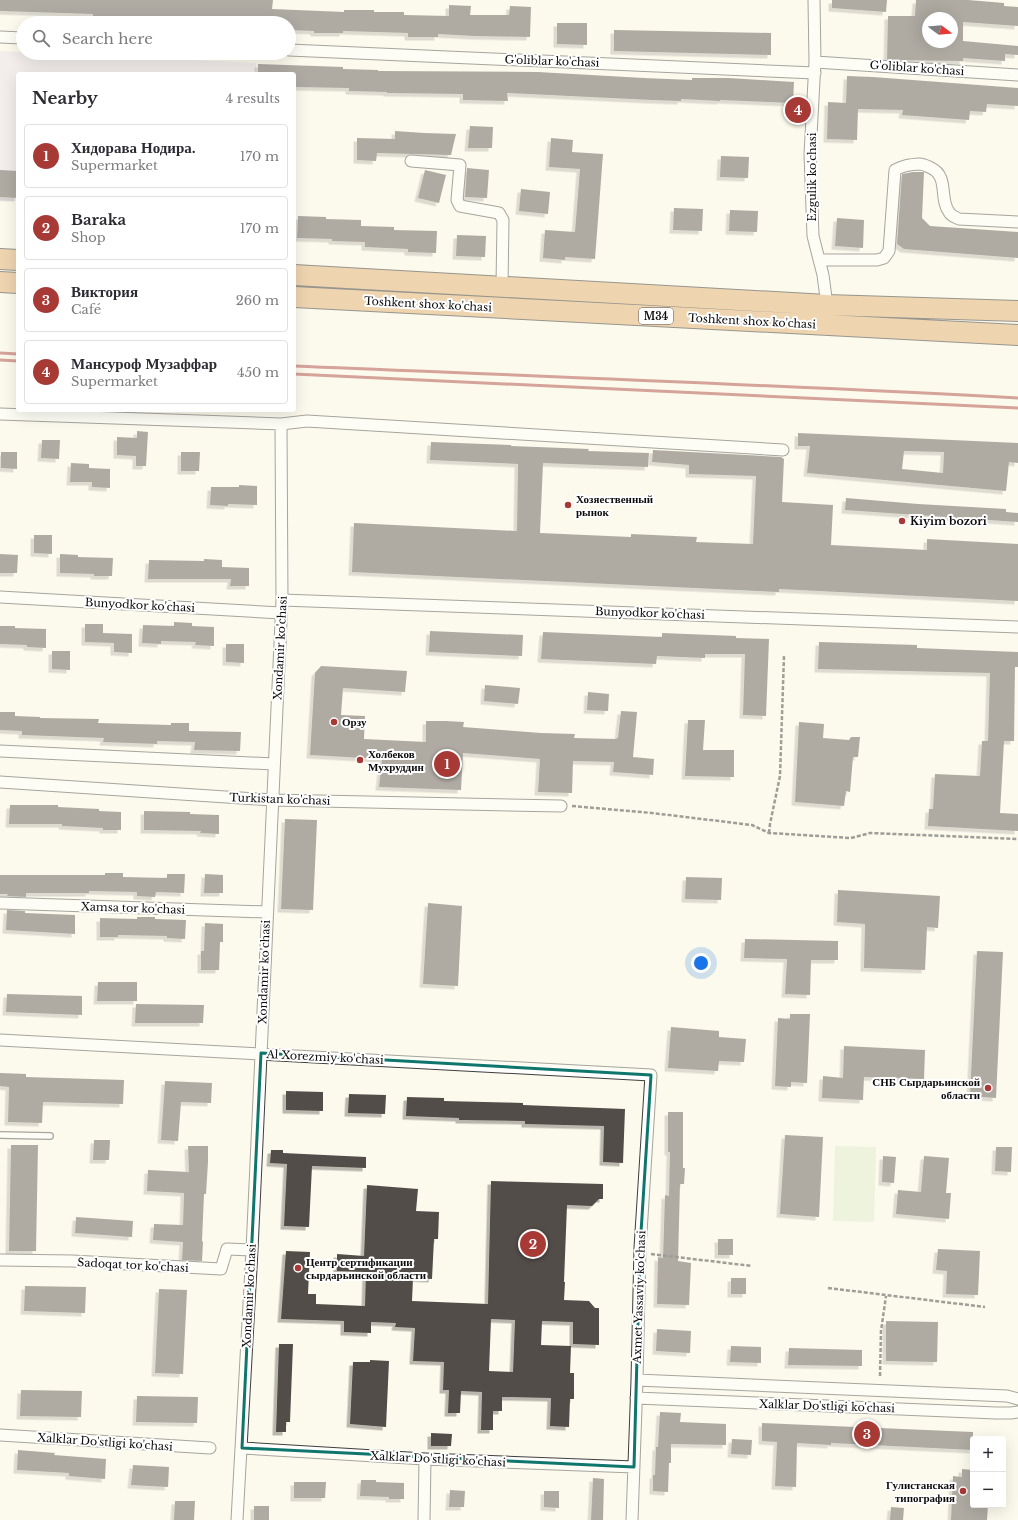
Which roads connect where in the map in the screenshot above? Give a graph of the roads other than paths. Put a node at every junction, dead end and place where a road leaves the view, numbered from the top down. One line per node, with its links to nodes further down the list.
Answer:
1 (814, 0): 5 (street, Ezgulik ko'chasi)
2 (0, 37): 3 (street)
3 (16, 38)
4 (296, 50): 5 (street, G'oliblar ko'chasi)
5 (815, 67): 6 (street, G'oliblar ko'chasi); 11 (street, Ezgulik ko'chasi)
6 (1018, 75)
7 (411, 160): 15 (street)
8 (1018, 222): 11 (street)
9 (0, 259): 10 (highway)
10 (16, 260)
11 (819, 260): 17 (street, Ezgulik ko'chasi)
12 (296, 274): 15 (highway, Toshkent shox ko'chasi / M34)
13 (0, 282): 14 (highway)
14 (16, 283)
15 (502, 286): 17 (highway, Toshkent shox ko'chasi / M34)
16 (296, 297): 19 (highway, Toshkent shox ko'chasi / M34)
17 (827, 305): 18 (highway, Toshkent shox ko'chasi / M34)
18 (1018, 312)
19 (1018, 335)
20 (0, 414): 21 (street)
21 (281, 424): 22 (street); 24 (street, Xondamir ko'chasi)
22 (783, 450)
23 (0, 597): 25 (street, Bunyodkor ko'chasi)
24 (282, 600): 25 (street, Xondamir ko'chasi); 26 (street, Bunyodkor ko'chasi)
25 (281, 613): 28 (street, Xondamir ko'chasi)
26 (1018, 627)
27 (0, 751): 28 (street)
28 (274, 764): 30 (street, Xondamir ko'chasi)
29 (0, 782): 30 (street, Turkistan ko'chasi)
30 (272, 800): 31 (street, Turkistan ko'chasi); 33 (street, Xondamir ko'chasi)
31 (561, 806)
32 (0, 903): 33 (street, Xamsa tor ko'chasi)
33 (267, 912): 35 (street, Xondamir ko'chasi)
34 (0, 1040): 35 (street, Al Xorezmiy ko'chasi)
35 (261, 1053): 36 (street, Al Xorezmiy ko'chasi); 39 (street, Xondamir ko'chasi)
36 (651, 1075): 41 (street, Axmet Yassaviy ko'chasi)
37 (0, 1135): 38 (lane)
38 (50, 1136)
39 (252, 1250): 40 (street, Sadoqat tor ko'chasi); 47 (street, Xondamir ko'chasi)
40 (0, 1260)
41 (637, 1380): 42 (street, Axmet Yassaviy ko'chasi); 43 (street, Xalklar Do'stligi ko'chasi)
42 (636, 1398): 44 (street, Xalklar Do'stligi ko'chasi); 49 (street, Axmet Yassaviy ko'chasi)
43 (1018, 1399)
44 (1018, 1412)
45 (0, 1435): 46 (street, Xalklar Do'stligi ko'chasi)
46 (210, 1448)
47 (242, 1448): 48 (street, Xalklar Do'stligi ko'chasi); 50 (street, Xondamir ko'chasi)
48 (425, 1459): 49 (street, Xalklar Do'stligi ko'chasi); 51 (street)
49 (634, 1466): 52 (street, Axmet Yassaviy ko'chasi)
50 (237, 1520)
51 (424, 1520)
52 (632, 1520)

